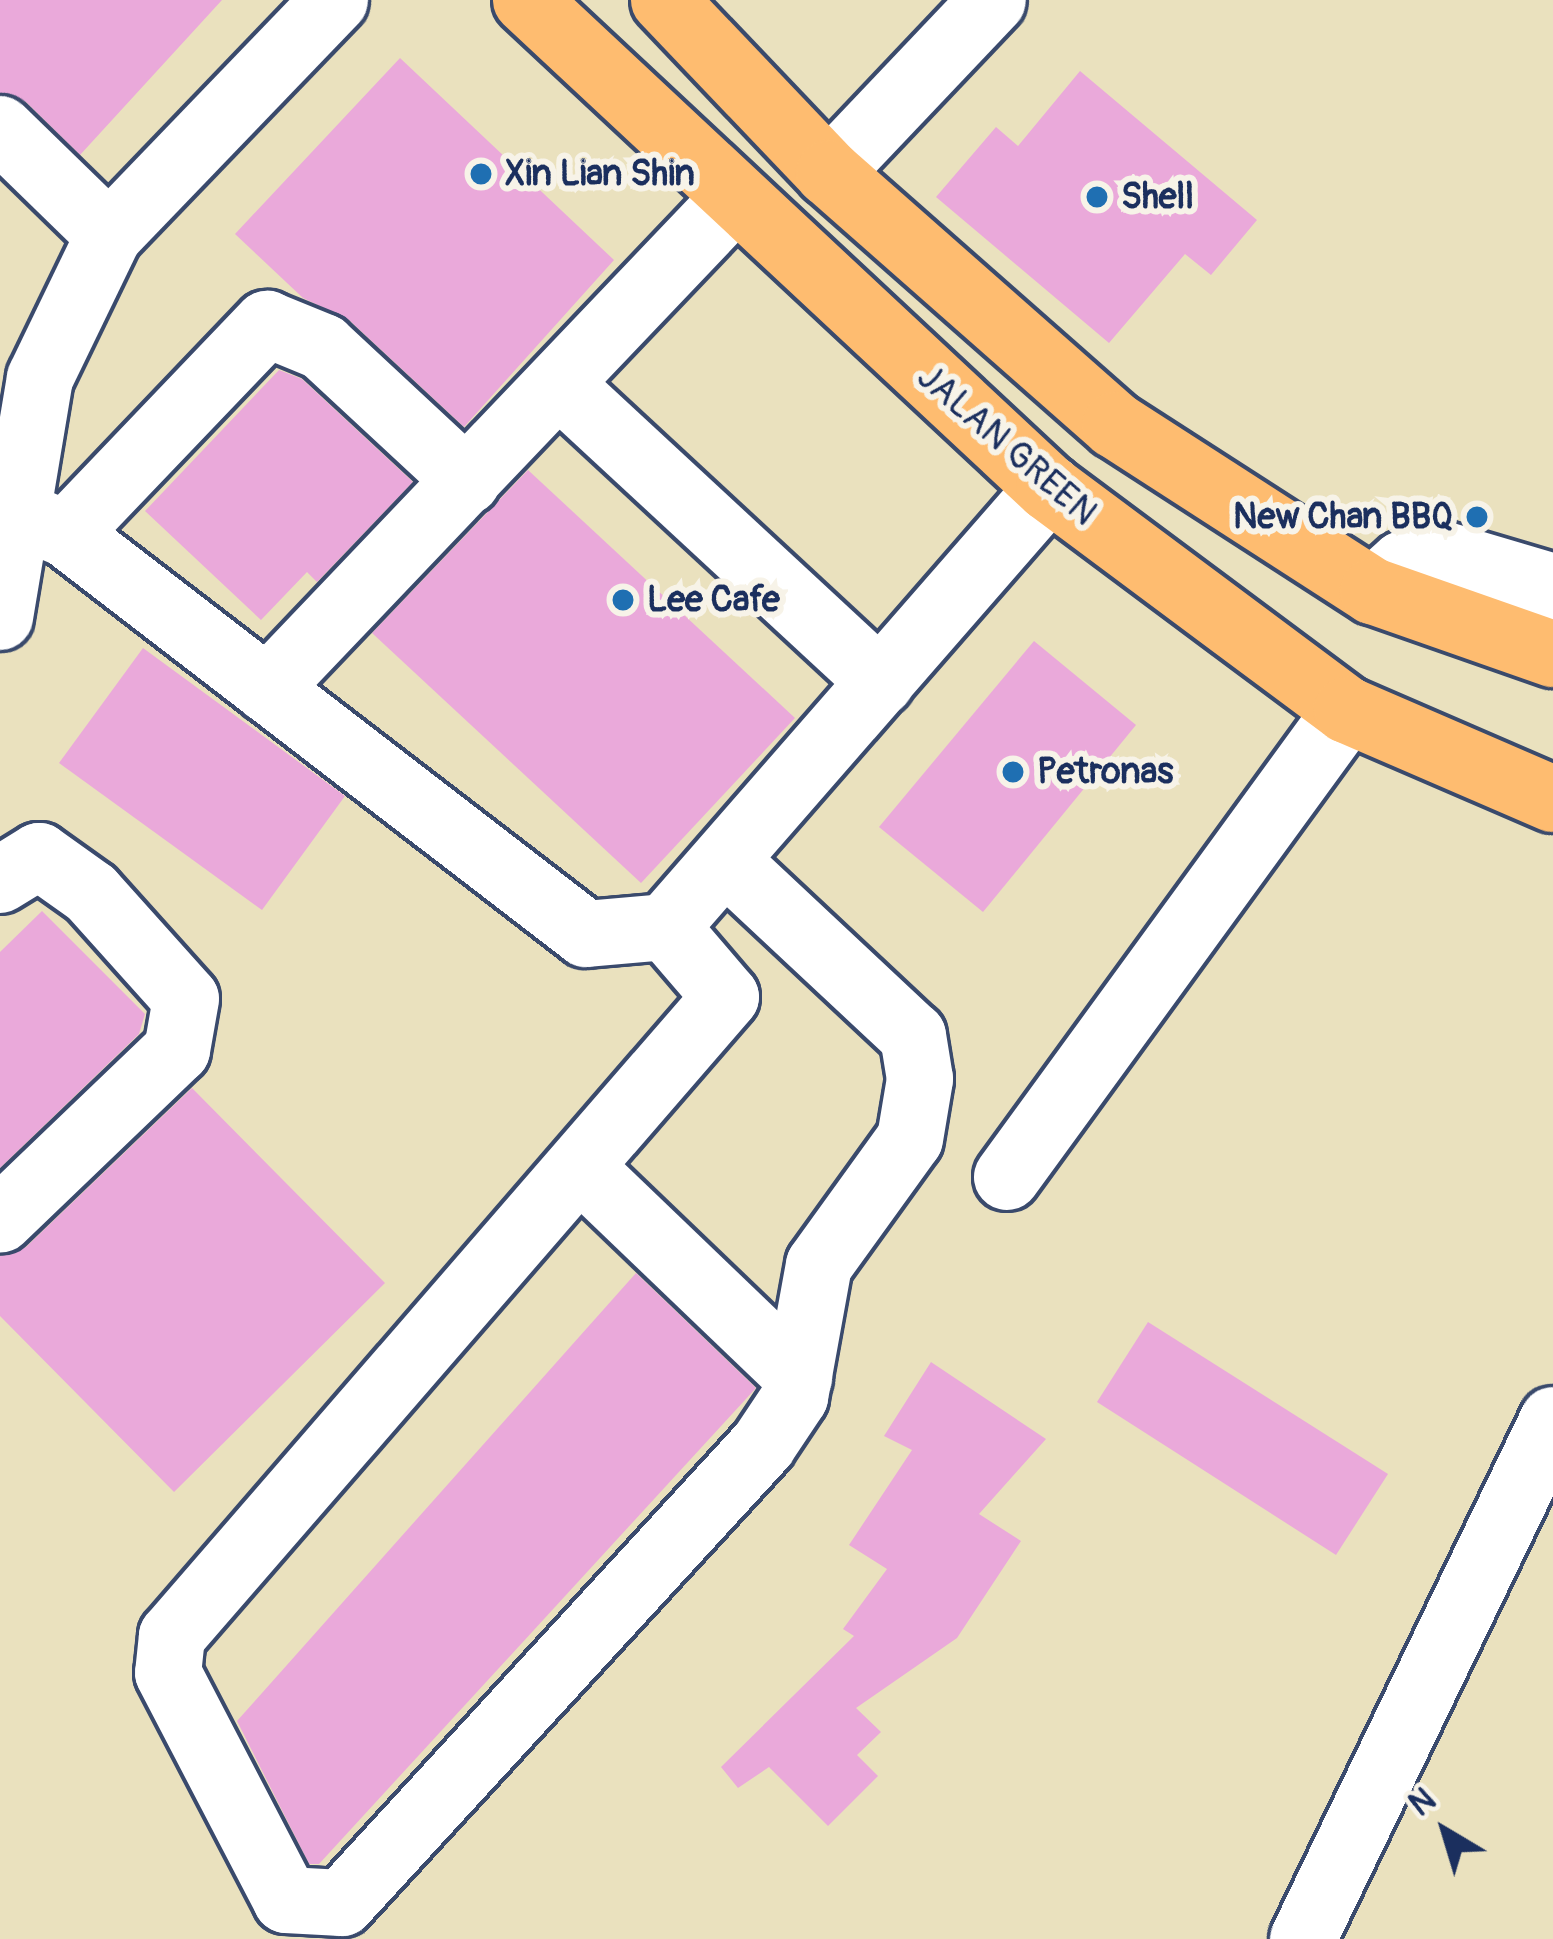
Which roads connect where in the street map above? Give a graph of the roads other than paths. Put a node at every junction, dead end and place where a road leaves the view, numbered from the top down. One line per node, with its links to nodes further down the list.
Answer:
1 (335, 0): 12 (street)
2 (526, 0): 7 (main road, JALAN GREEN)
3 (551, 0): 7 (main road)
4 (664, 0): 8 (main road)
5 (695, 0): 8 (street)
6 (993, 0): 10 (street)
7 (598, 70): 11 (main road, JALAN GREEN)
8 (767, 108): 10 (main road)
9 (0, 129): 12 (street)
10 (830, 173): 18 (main road)
11 (733, 200): 13 (street); 15 (main road, JALAN GREEN)
12 (109, 236): 16 (street)
13 (561, 386): 14 (street); 21 (street)
14 (467, 481): 16 (street); 22 (street)
15 (1049, 488): 21 (street); 23 (main road, JALAN GREEN)
16 (44, 525): 19 (street); 22 (street)
17 (1553, 586): 18 (street)
18 (1373, 591): 20 (main road)
19 (0, 617)
20 (1553, 654)
21 (881, 682): 25 (street)
22 (266, 689): 28 (street)
23 (1347, 710): 24 (main road, JALAN GREEN); 31 (street)
24 (1553, 799)
25 (726, 861): 27 (street); 28 (street)
26 (0, 880): 32 (street)
27 (792, 925): 29 (street); 33 (street)
28 (666, 927): 29 (street)
29 (726, 997): 30 (street)
30 (582, 1169): 33 (street); 33 (street)
31 (1007, 1178)
32 (0, 1220)
33 (799, 1377)
34 (1553, 1420): 35 (street)
35 (1303, 1939)

